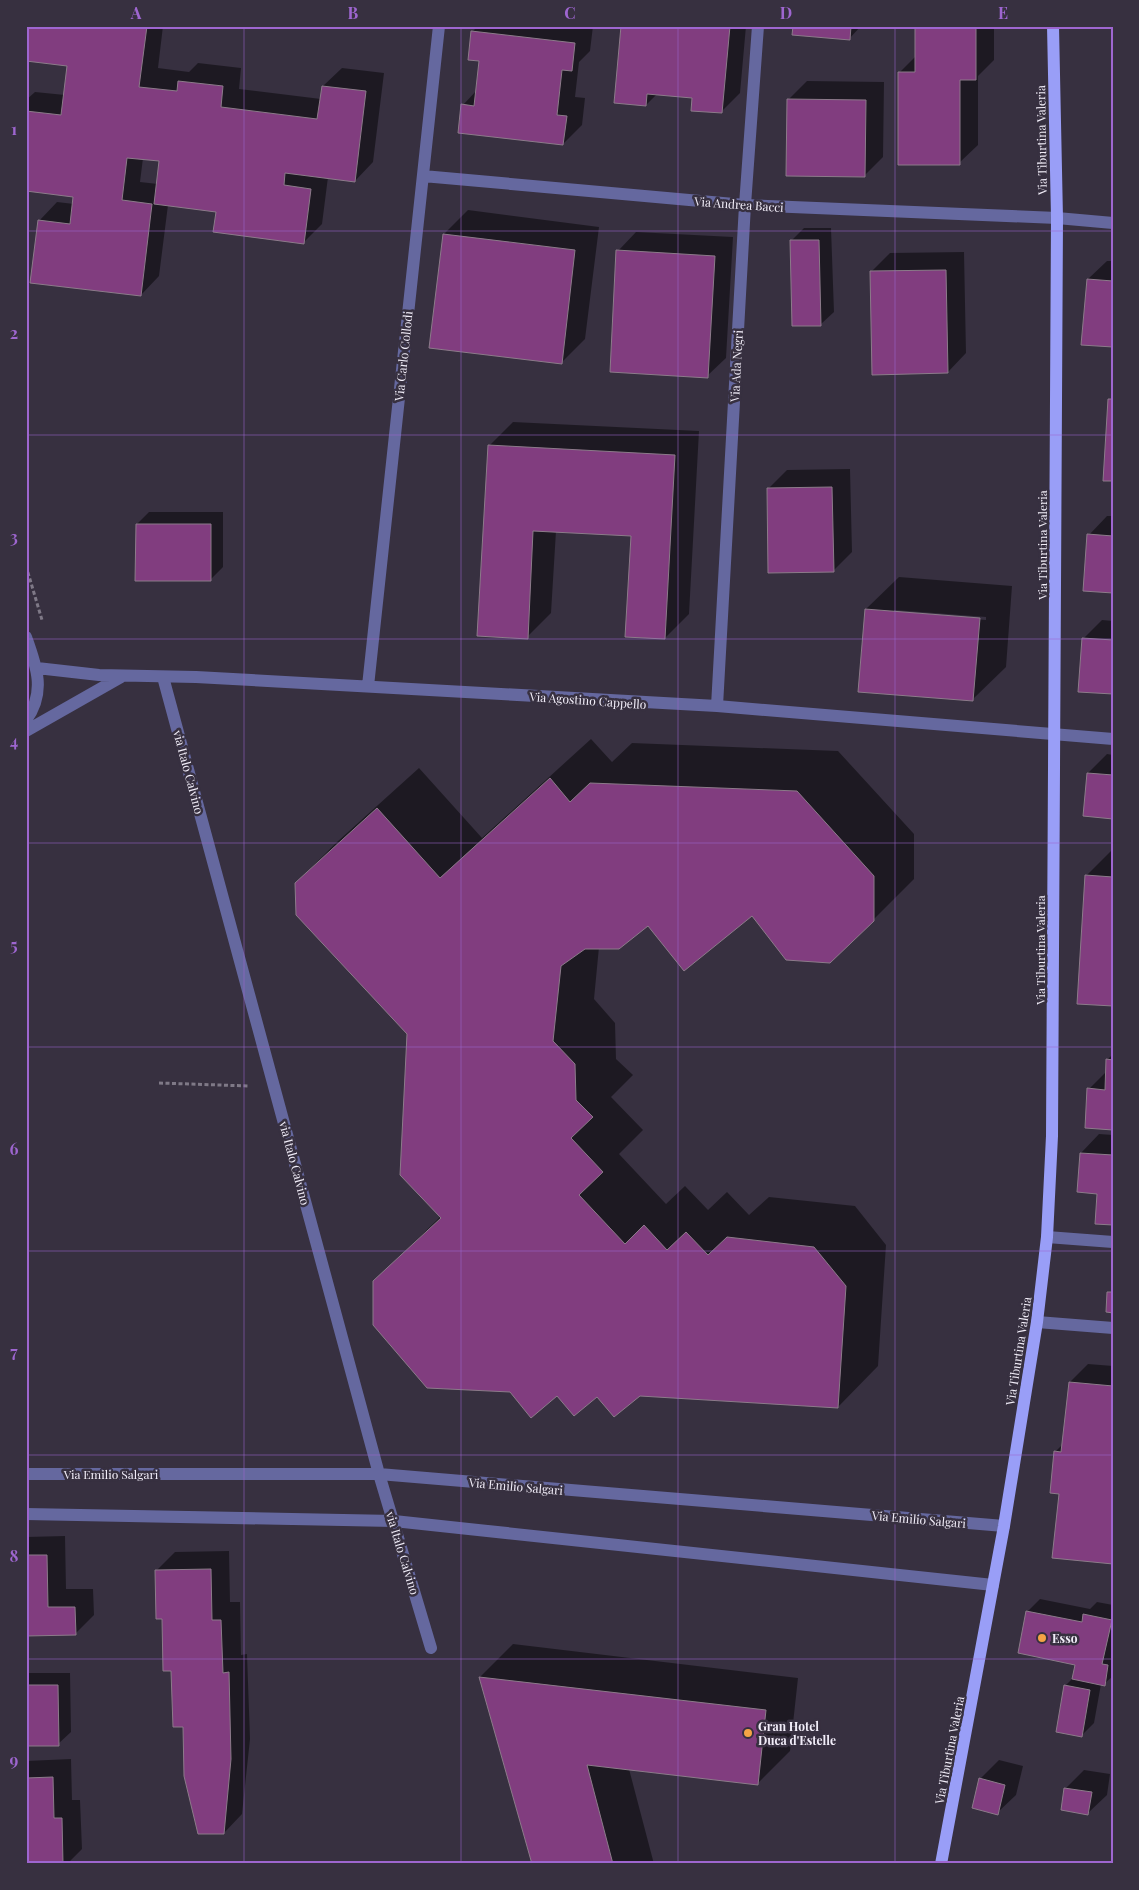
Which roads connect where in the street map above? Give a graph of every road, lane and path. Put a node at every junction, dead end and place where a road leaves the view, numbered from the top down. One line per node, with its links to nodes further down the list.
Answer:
1 (439, 26): 4 (street, Via Carlo Collodi)
2 (758, 26): 5 (street, Via Ada Negri)
3 (1053, 26): 6 (main road, Via Tiburtina Valeria)
4 (423, 176): 5 (street, Via Andrea Bacci); 12 (street, Via Carlo Collodi)
5 (745, 205): 6 (street, Via Andrea Bacci); 13 (street, Via Ada Negri)
6 (1057, 218): 7 (street, Via Andrea Bacci); 16 (main road, Via Tiburtina Valeria)
7 (1113, 223)
8 (26, 638): 9 (street)
9 (37, 668): 10 (street, Via Agostino Cappello); 14 (street)
10 (121, 677): 11 (street, Via Agostino Cappello); 15 (street)
11 (163, 677): 12 (street, Via Agostino Cappello); 19 (street, via Italo Calvino)
12 (368, 686): 13 (street, Via Agostino Cappello)
13 (717, 706): 16 (street, Via Agostino Cappello)
14 (26, 720)
15 (26, 731)
16 (1055, 736): 17 (street, Via Agostino Cappello); 20 (main road, Via Tiburtina Valeria)
17 (1113, 739)
18 (160, 1083): 19 (path)
19 (274, 1087): 25 (street, via Italo Calvino)
20 (1048, 1236): 21 (street); 22 (main road, Via Tiburtina Valeria)
21 (1113, 1242)
22 (1038, 1322): 23 (street); 28 (main road, Via Tiburtina Valeria)
23 (1113, 1328)
24 (26, 1474): 25 (street, Via Emilio Salgari)
25 (379, 1474): 27 (street, via Italo Calvino); 28 (street, Via Emilio Salgari)
26 (26, 1514): 27 (street)
27 (394, 1522): 29 (street); 30 (street, via Italo Calvino)
28 (1004, 1526): 29 (main road, Via Tiburtina Valeria)
29 (993, 1585): 31 (main road, Via Tiburtina Valeria)
30 (432, 1648)
31 (941, 1864)

